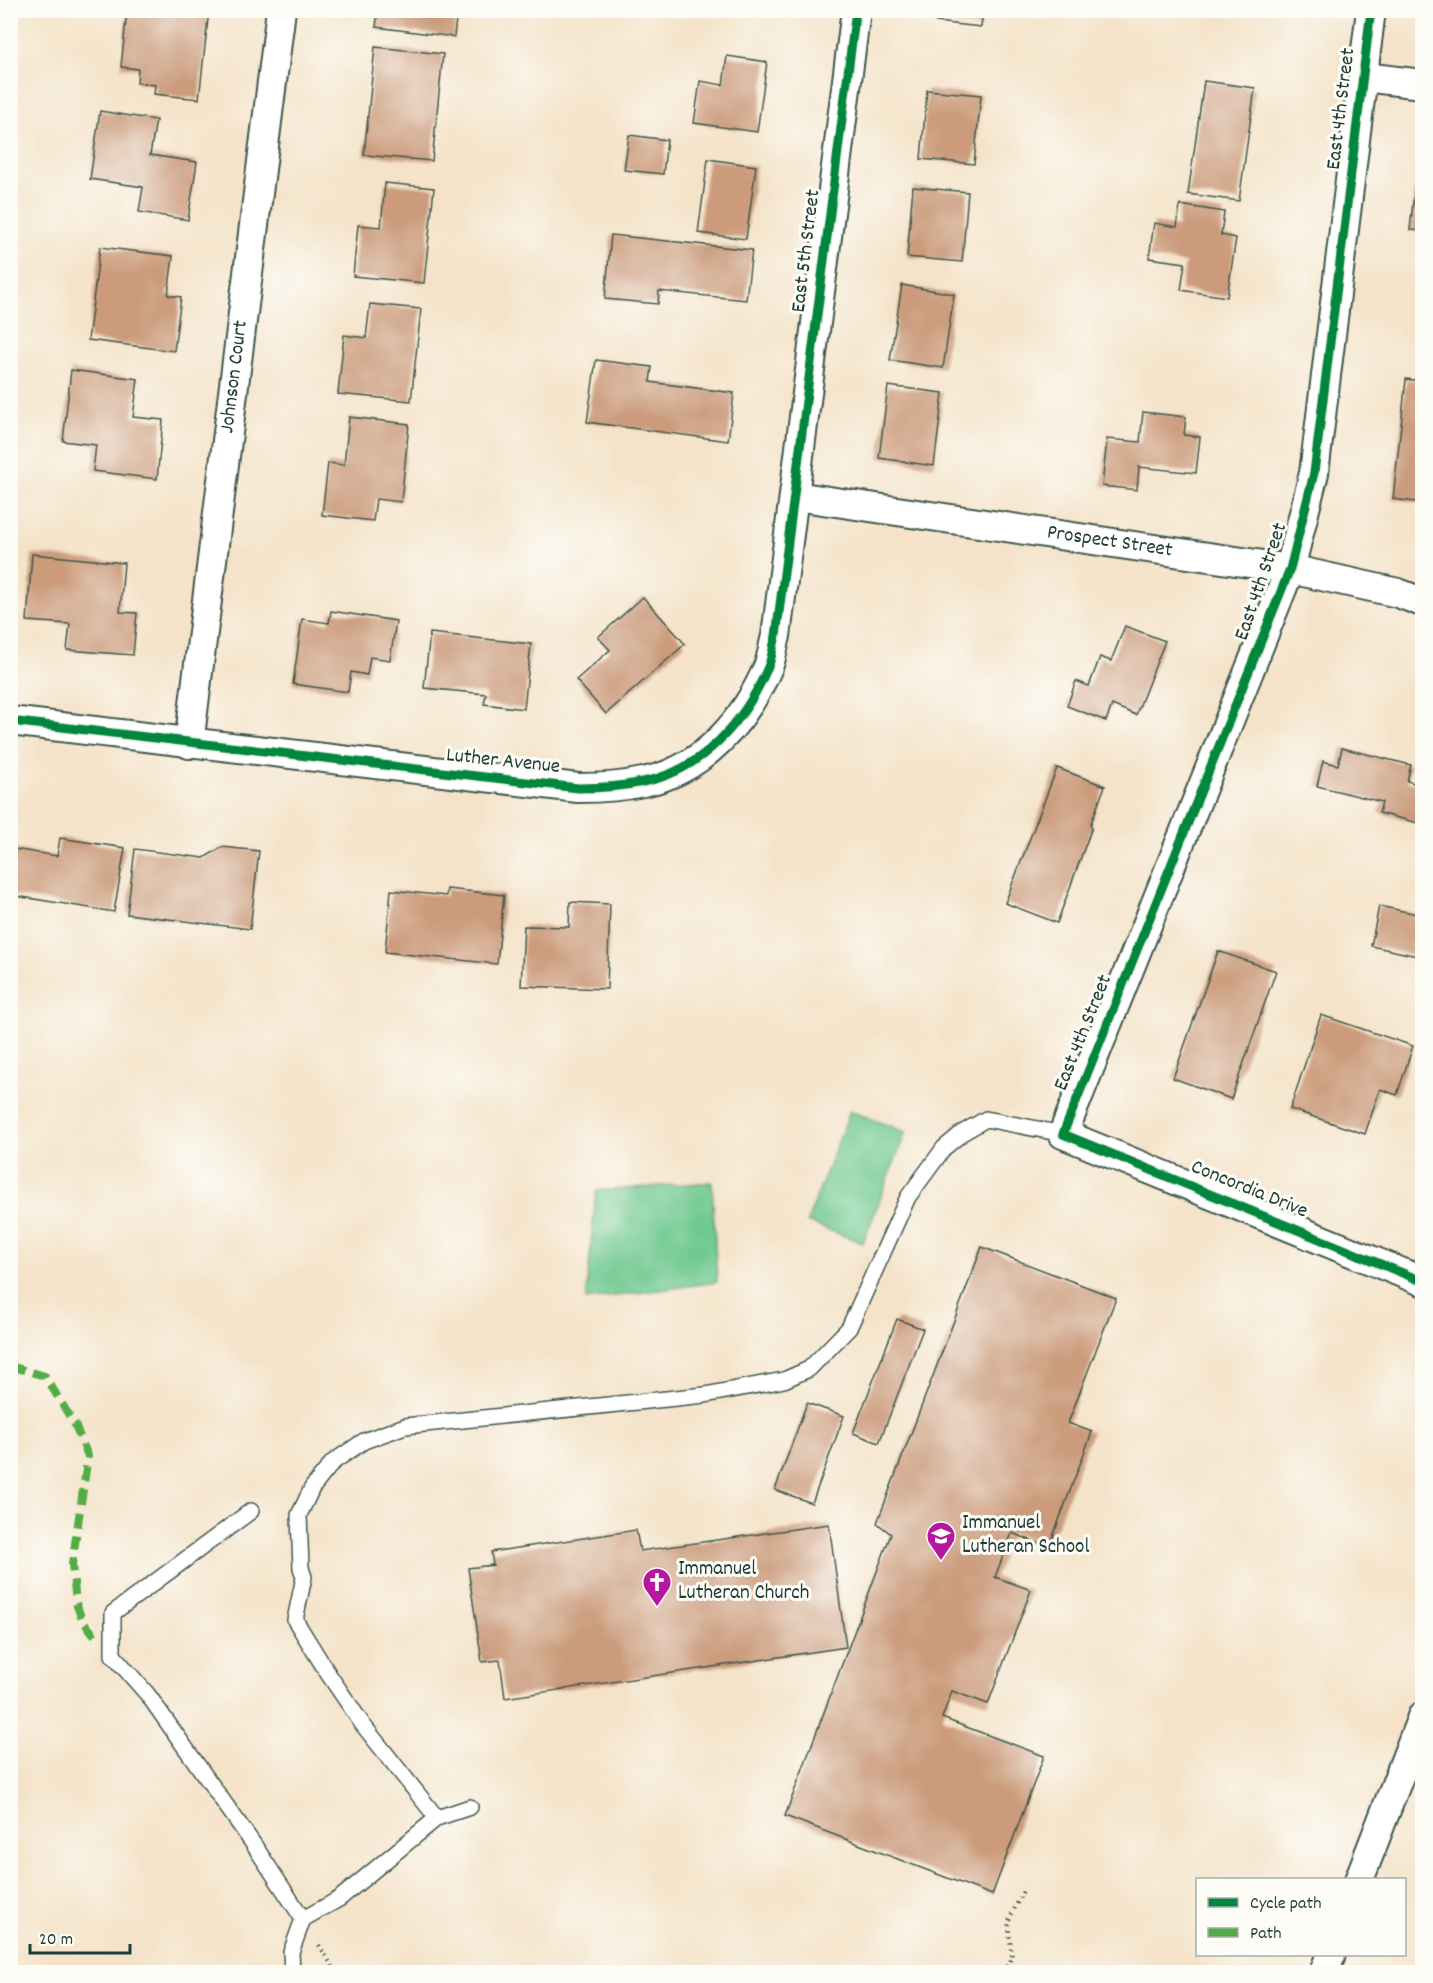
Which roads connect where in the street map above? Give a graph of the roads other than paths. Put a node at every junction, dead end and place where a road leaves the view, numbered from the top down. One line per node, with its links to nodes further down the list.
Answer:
1 (281, 10): 10 (street, Johnson Court)
2 (856, 10): 6 (street, East 5th Street)
3 (1371, 10): 4 (street, East 4th Street)
4 (1364, 77): 5 (street); 7 (street, East 4th Street)
5 (1422, 84)
6 (795, 496): 7 (street, Prospect Street); 10 (street, Luther Avenue)
7 (1290, 569): 8 (street, Prospect Street); 11 (street, East 4th Street)
8 (1422, 602)
9 (10, 721): 10 (street, Luther Avenue)
10 (189, 744)
11 (1063, 1134): 12 (street, Concordia Drive); 16 (lane)
12 (1422, 1281)
13 (251, 1511): 18 (lane)
14 (1422, 1717): 17 (street)
15 (470, 1807): 16 (lane)
16 (437, 1818): 18 (lane)
17 (1360, 1878)
18 (303, 1919): 20 (lane)
19 (1330, 1956): 21 (street)
20 (292, 1972)
21 (1324, 1972)

